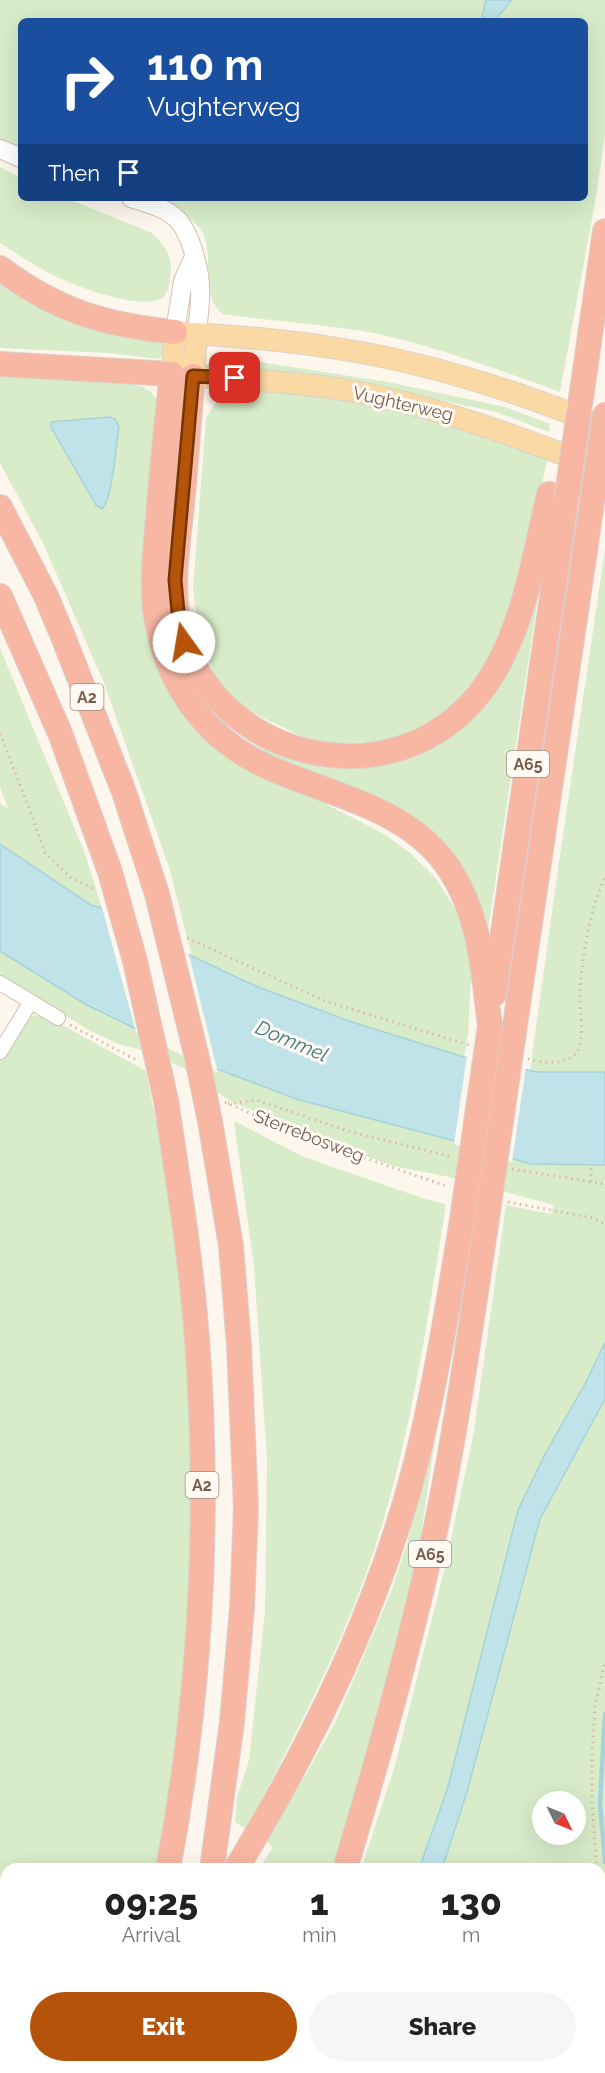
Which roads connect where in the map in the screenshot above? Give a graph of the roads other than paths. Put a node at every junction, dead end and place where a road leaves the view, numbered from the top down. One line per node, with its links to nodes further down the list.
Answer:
1 (0, 149): 2 (street)
2 (18, 157)
3 (140, 201): 6 (street)
4 (605, 231): 12 (highway, A65, bridge)
5 (0, 268): 6 (highway)
6 (186, 333): 8 (main road); 10 (main road)
7 (0, 364): 8 (highway)
8 (182, 375): 11 (main road, Vughterweg); 12 (highway, A65); 18 (highway, A65)
9 (605, 414): 23 (highway, A65, bridge)
10 (605, 426)
11 (605, 470)
12 (558, 497): 18 (highway, A65)
13 (0, 507): 21 (highway, A2, bridge)
14 (0, 596): 20 (highway, A2, bridge)
15 (0, 983): 16 (street)
16 (30, 1003): 17 (street); 19 (street)
17 (58, 1018)
18 (490, 1026): 22 (highway, A65, bridge)
19 (0, 1052)
20 (169, 1863)
21 (213, 1863)
22 (240, 1863)
23 (347, 1863)

